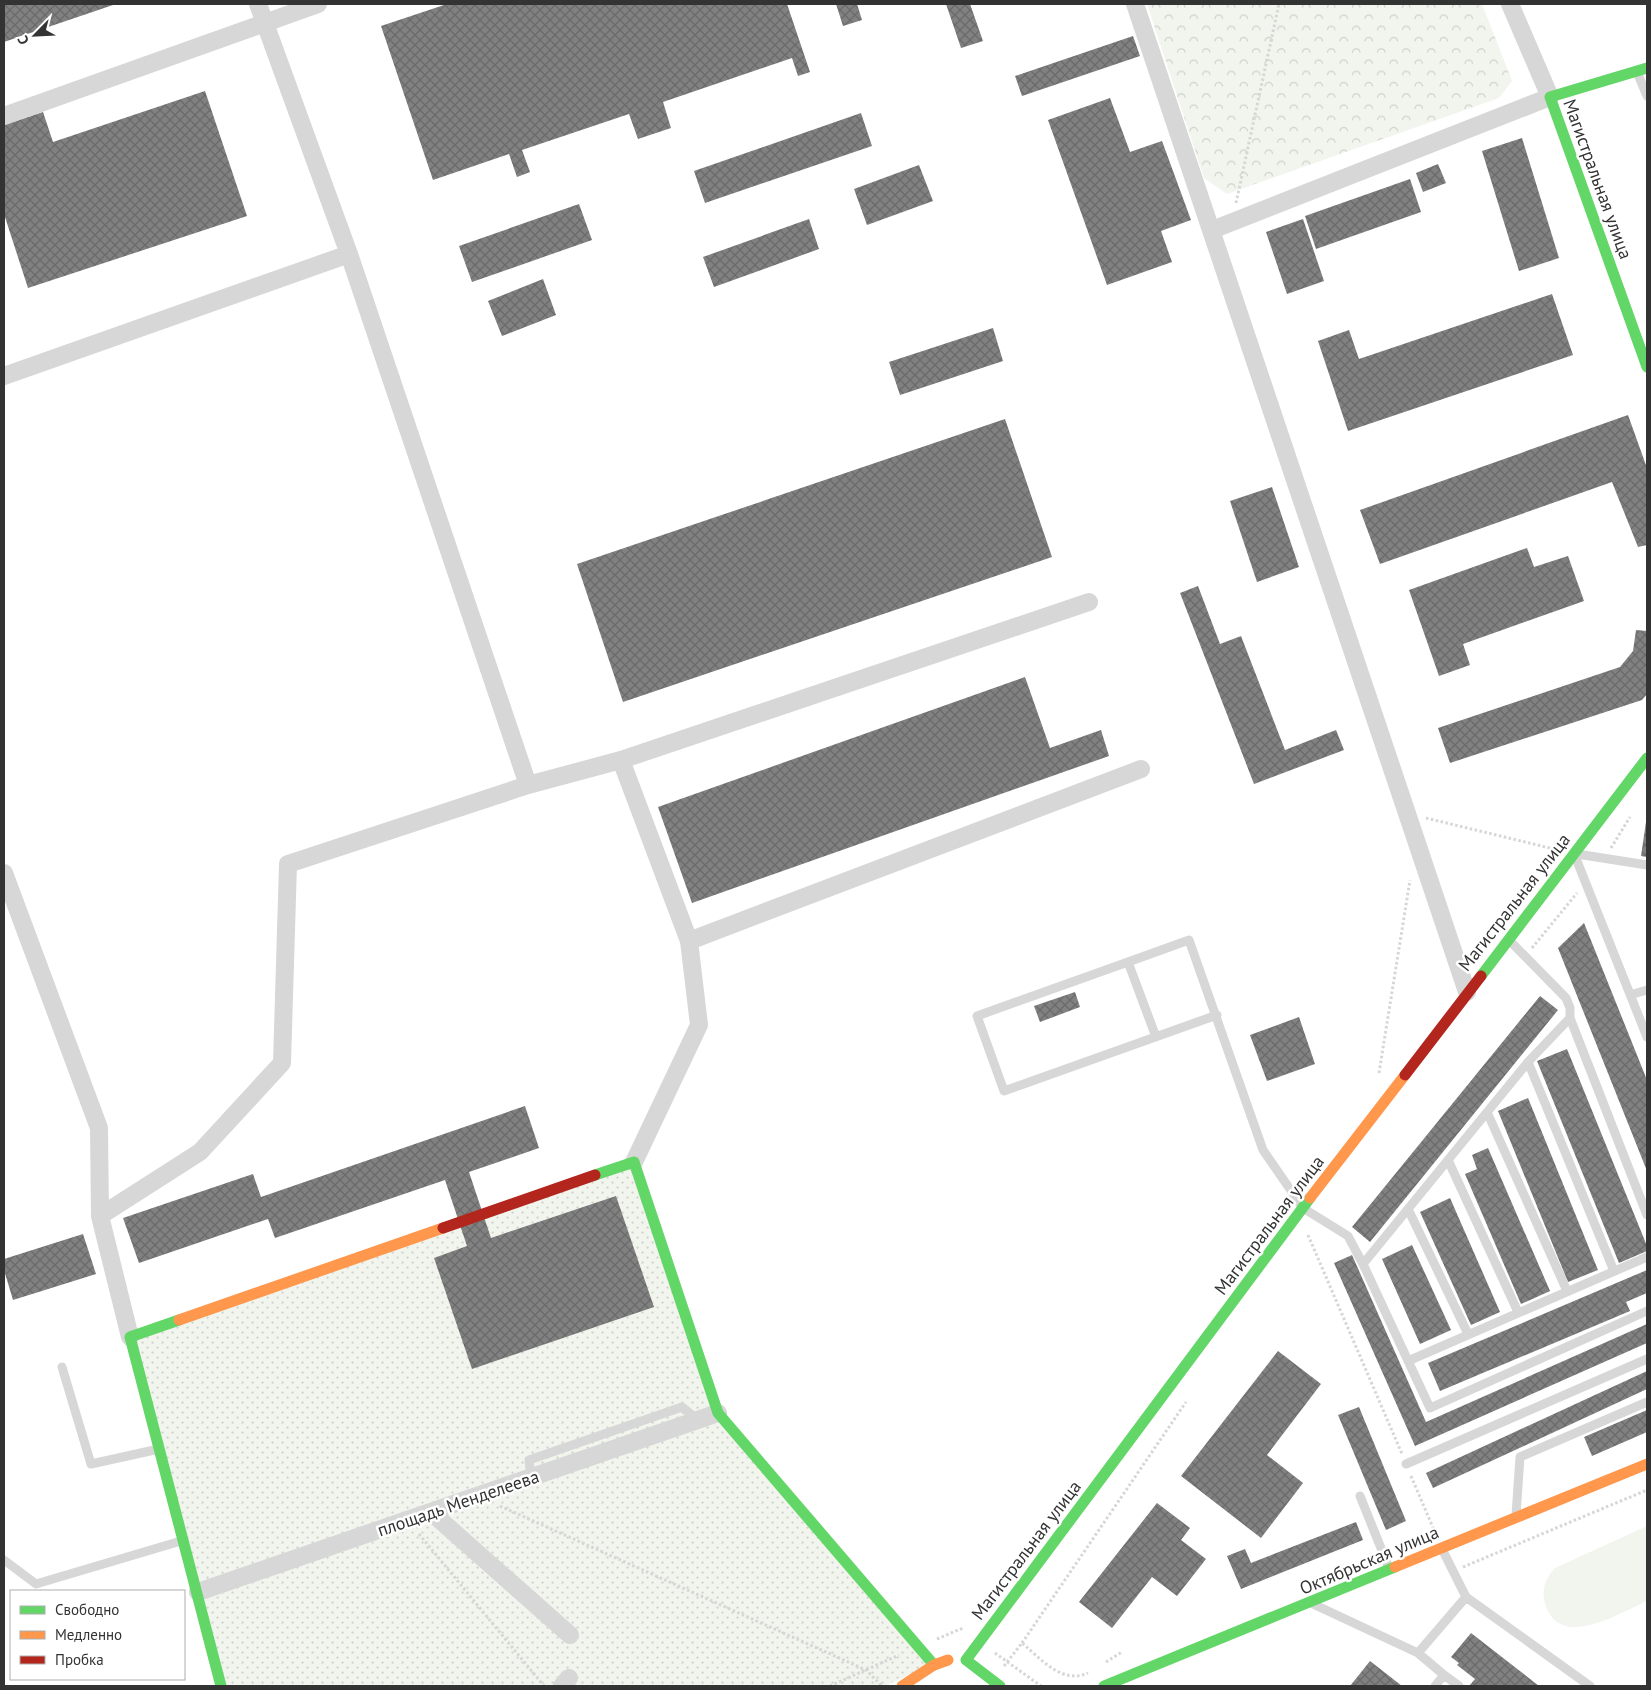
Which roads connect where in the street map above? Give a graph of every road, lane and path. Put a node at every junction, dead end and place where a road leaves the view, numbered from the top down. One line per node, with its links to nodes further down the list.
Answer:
1 (258, 4): 6 (street)
2 (318, 4): 6 (street)
3 (1136, 4): 12 (street)
4 (1279, 4): 11 (path)
5 (1510, 4): 8 (street)
6 (265, 24): 10 (street); 13 (street)
7 (1642, 70): 8 (street, Магистральная улица); 9 (lane)
8 (1550, 97): 11 (street); 14 (street, Магистральная улица)
9 (1647, 98)
10 (4, 116)
11 (1232, 222): 12 (street)
12 (1212, 230): 22 (street)
13 (349, 254): 15 (street); 21 (street)
14 (1647, 367)
15 (4, 376)
16 (1088, 602): 18 (street)
17 (1647, 758): 20 (street, Магистральная улица)
18 (621, 760): 21 (street); 28 (street)
19 (1141, 769): 28 (street)
20 (1641, 773): 23 (street, Магистральная улица)
21 (528, 785): 45 (street)
22 (1406, 813): 23 (path); 31 (street)
23 (1574, 854): 24 (lane); 27 (street, Магистральная улица); 32 (lane)
24 (1647, 865)
25 (1411, 872): 38 (path)
26 (4, 873): 45 (street)
27 (1507, 938): 31 (street, Магистральная улица); 34 (lane)
28 (689, 940): 41 (street)
29 (1128, 962): 33 (lane); 35 (lane); 35 (lane)
30 (1647, 990): 32 (lane)
31 (1466, 992): 42 (street, Магистральная улица)
32 (1630, 995): 36 (lane)
33 (1216, 1015): 35 (lane); 42 (lane)
34 (1570, 1018): 37 (lane); 44 (lane)
35 (1156, 1037)
36 (1647, 1037)
37 (1528, 1062): 39 (lane); 49 (lane)
38 (1378, 1079)
39 (1487, 1112): 40 (lane); 50 (lane)
40 (1448, 1160): 43 (lane); 52 (lane)
41 (634, 1162): 54 (street); 59 (street)
42 (1303, 1208): 48 (lane); 82 (street, Магистральная улица)
43 (1408, 1209): 48 (lane); 53 (lane)
44 (1647, 1215)
45 (100, 1216): 54 (street)
46 (1305, 1228): 61 (path)
47 (1647, 1257): 49 (lane)
48 (1363, 1264): 56 (lane)
49 (1614, 1272): 50 (lane)
50 (1567, 1291): 52 (lane)
51 (1647, 1311): 56 (lane)
52 (1518, 1312): 53 (lane)
53 (1468, 1334): 56 (lane)
54 (130, 1337): 60 (street)
55 (1647, 1359): 61 (lane)
56 (1408, 1361)
57 (62, 1367): 60 (lane)
58 (1647, 1402): 67 (lane)
59 (718, 1413): 64 (street, площадь Менделеева); 79 (street)
60 (159, 1449): 69 (street)
61 (1406, 1464): 70 (path)
62 (1647, 1464): 67 (street, Октябрьская улица)
63 (1647, 1490): 73 (path)
64 (478, 1496): 66 (street, площадь Менделеева); 85 (path)
65 (1360, 1496): 72 (lane)
66 (431, 1512): 68 (street, площадь Менделеева); 78 (street)
67 (1516, 1517): 70 (street, Октябрьская улица)
68 (408, 1520): 74 (street, площадь Менделеева); 89 (path)
69 (184, 1540): 71 (lane); 74 (street)
70 (1442, 1549): 72 (street, Октябрьская улица); 73 (lane)
71 (4, 1560)
72 (1390, 1570): 76 (street, Октябрьская улица)
73 (1454, 1572): 75 (lane)
74 (198, 1592): 88 (street)
75 (1466, 1597): 81 (lane); 98 (lane)
76 (1311, 1603): 81 (lane); 95 (street, Октябрьская улица)
77 (969, 1620): 79 (path)
78 (570, 1635)
79 (919, 1647): 83 (street); 85 (path)
80 (1122, 1652): 84 (path)
81 (1418, 1653): 87 (lane)
82 (966, 1660): 83 (street); 93 (street)
83 (934, 1665): 92 (street)
84 (1100, 1665)
85 (866, 1670): 90 (path); 91 (path)
86 (1092, 1670): 94 (path)
87 (1444, 1675): 96 (lane); 97 (lane)
88 (222, 1680)
89 (544, 1686)
90 (830, 1686)
91 (883, 1686)
92 (902, 1686)
93 (1000, 1686)
94 (1041, 1686)
95 (1104, 1686)
96 (1435, 1686)
97 (1458, 1686)
98 (1590, 1686)

